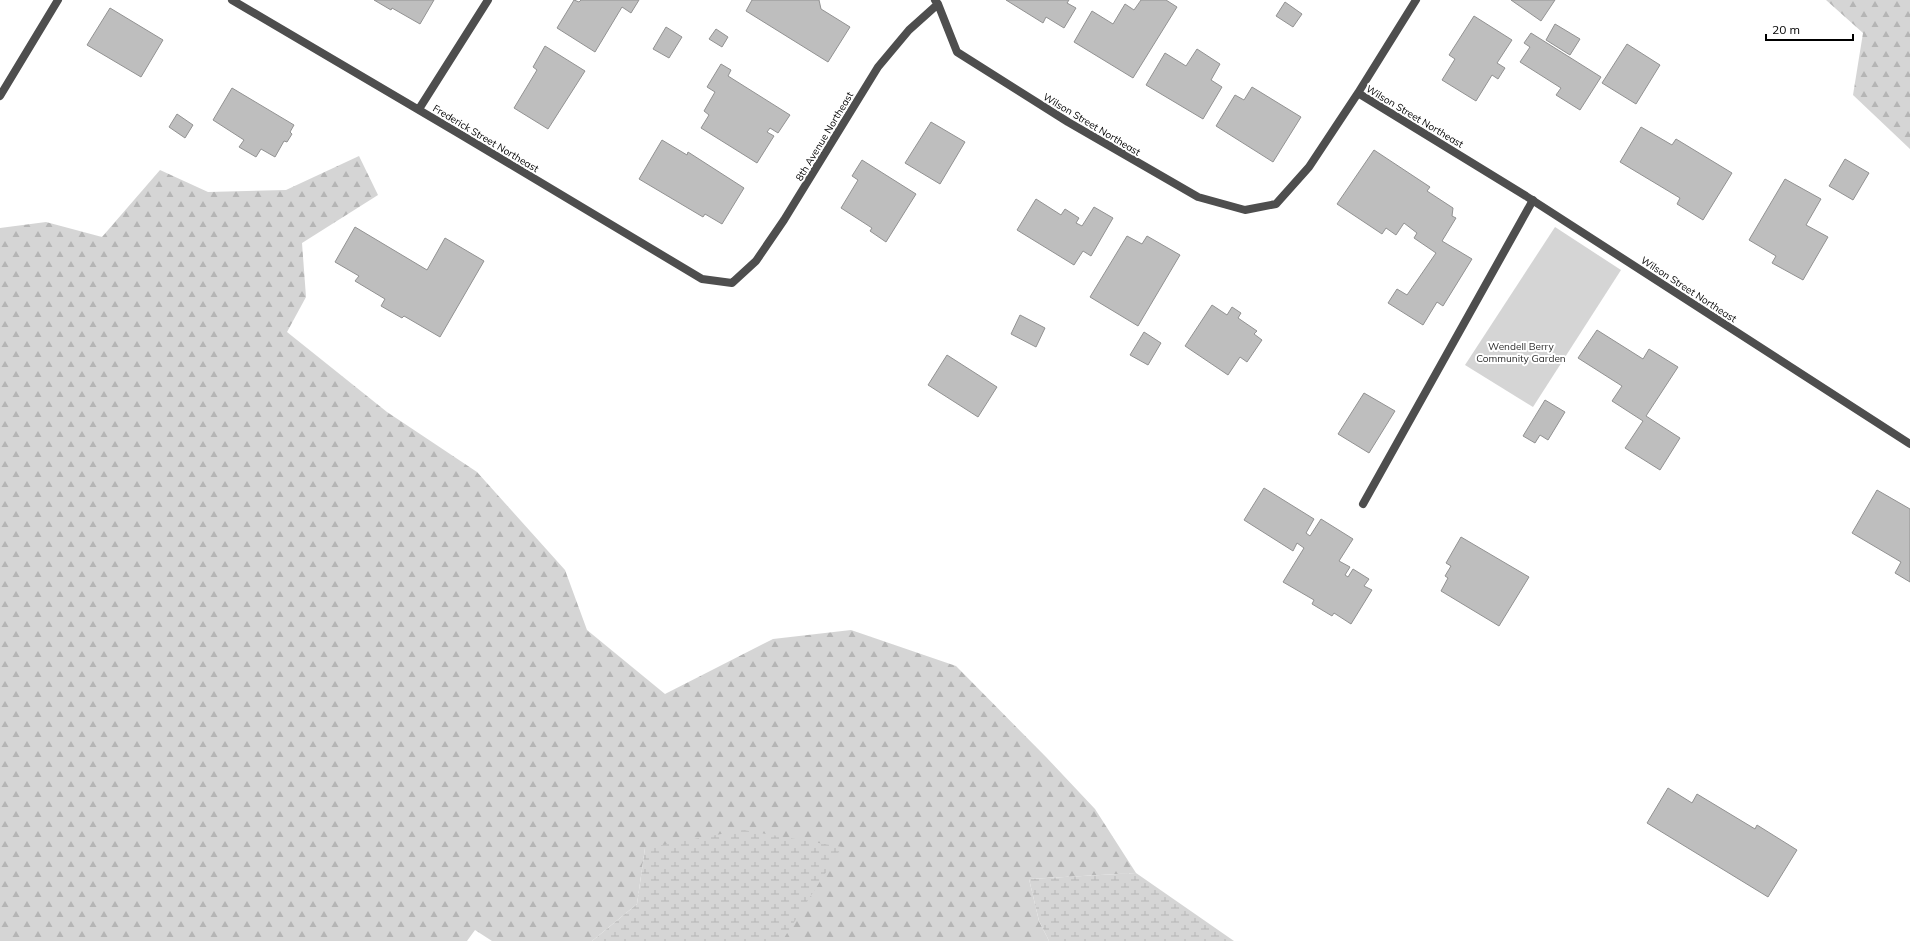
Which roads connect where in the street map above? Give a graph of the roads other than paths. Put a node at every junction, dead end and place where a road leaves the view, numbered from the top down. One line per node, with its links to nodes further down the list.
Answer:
1 (58, 0): 7 (street)
2 (232, 0): 8 (street, Frederick Street Northeast)
3 (488, 0): 8 (street)
4 (1416, 0): 6 (street)
5 (936, 2): 6 (street, Wilson Street Northeast); 10 (street, 8th Avenue Northeast)
6 (1358, 93): 9 (street, Wilson Street Northeast)
7 (0, 96)
8 (419, 110): 10 (street, Frederick Street Northeast)
9 (1533, 200): 11 (street, Wilson Street Northeast); 12 (street)
10 (732, 282)
11 (1910, 444)
12 (1363, 504)

